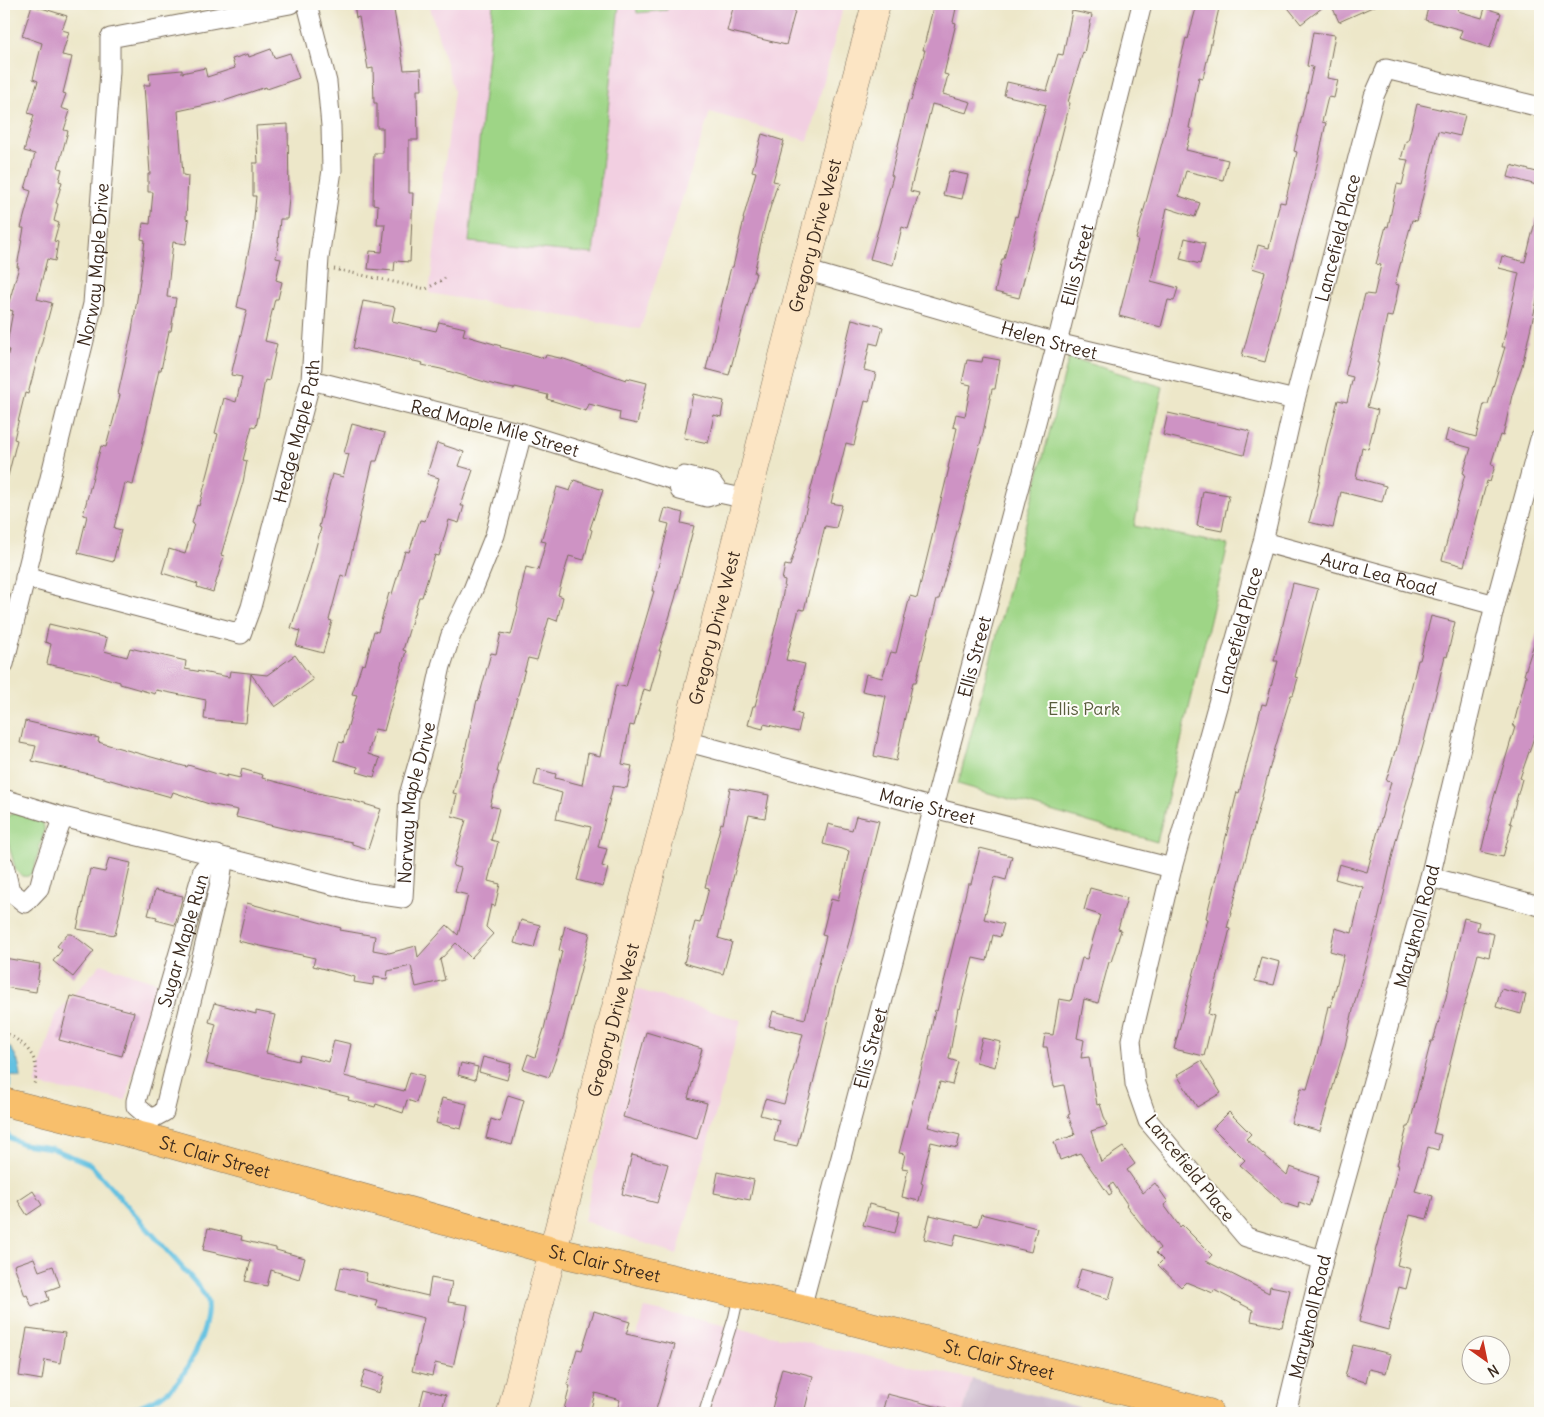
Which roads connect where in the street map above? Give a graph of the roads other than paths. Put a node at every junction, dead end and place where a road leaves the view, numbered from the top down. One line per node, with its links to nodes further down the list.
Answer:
1 (290, 4): 14 (street, Norway Maple Drive)
2 (307, 4): 8 (street, Hedge Maple Path)
3 (876, 4): 6 (street, Gregory Drive West)
4 (1142, 4): 7 (street, Ellis Street)
5 (1540, 108): 9 (street, Lancefield Place)
6 (805, 270): 7 (street, Helen Street); 12 (street, Gregory Drive West)
7 (1057, 343): 9 (street, Helen Street); 19 (street, Ellis Street)
8 (311, 380): 10 (street, Red Maple Mile Street); 14 (street, Hedge Maple Path)
9 (1295, 400): 13 (street, Lancefield Place)
10 (522, 433): 12 (street, Red Maple Mile Street); 21 (street, Norway Maple Drive)
11 (1540, 439): 15 (street, Maryknoll Road)
12 (747, 499): 17 (street, Gregory Drive West)
13 (1263, 542): 15 (street, Aura Lea Road); 23 (street, Lancefield Place)
14 (25, 577): 16 (street, Norway Maple Drive)
15 (1495, 605): 24 (street, Maryknoll Road)
16 (4, 664)
17 (685, 741): 19 (street, Marie Street); 28 (street, Gregory Drive West)
18 (4, 799): 20 (street, Norway Maple Drive)
19 (934, 808): 23 (street, Marie Street); 31 (street, Ellis Street)
20 (63, 817): 21 (street, Norway Maple Drive); 22 (street)
21 (216, 855): 27 (street, Sugar Maple Run); 27 (street, Sugar Maple Run)
22 (4, 865)
23 (1172, 868): 29 (street, Lancefield Place)
24 (1430, 878): 25 (street); 29 (street, Maryknoll Road)
25 (1540, 906)
26 (20, 1098): 27 (main road, St. Clair Street)
27 (148, 1128): 28 (main road, St. Clair Street)
28 (552, 1251): 30 (main road, St. Clair Street); 32 (street, Gregory Drive West)
29 (1324, 1260): 35 (street, Maryknoll Road)
30 (739, 1294): 31 (main road, St. Clair Street); 33 (lane)
31 (800, 1308): 34 (main road, St. Clair Street)
32 (511, 1413)
33 (704, 1413)
34 (1209, 1413)
35 (1286, 1413)

